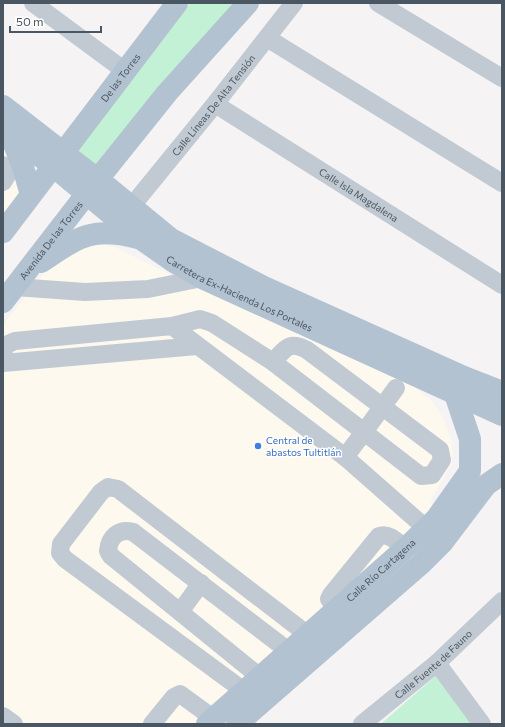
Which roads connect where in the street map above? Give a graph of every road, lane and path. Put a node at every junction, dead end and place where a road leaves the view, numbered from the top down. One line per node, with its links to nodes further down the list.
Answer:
1 (33, 3): 7 (street)
2 (177, 3): 7 (main road, De las Torres)
3 (248, 3): 16 (main road)
4 (294, 3): 6 (street, Calle Líneas De Alta Tensión)
5 (378, 3): 8 (street)
6 (267, 38): 9 (street, Calle Líneas De Alta Tensión); 15 (street)
7 (125, 71): 12 (main road, De las Torres)
8 (502, 78)
9 (215, 104): 18 (street, Calle Líneas De Alta Tensión); 22 (street, Calle Isla Magdalena)
10 (3, 106): 12 (main road, Carretera Ex-Hacienda Los Portales)
11 (6, 131): 12 (main road, Carretera Ex-Hacienda Los Portales); 17 (main road)
12 (58, 159): 16 (main road, Carretera Ex-Hacienda Los Portales); 17 (main road)
13 (3, 165): 14 (street)
14 (3, 182)
15 (502, 183)
16 (92, 186): 18 (main road, Carretera Ex-Hacienda Los Portales); 20 (main road, Carretera Ex-Hacienda Los Portales); 23 (main road, Avenida De las Torres)
17 (31, 196): 19 (main road)
18 (131, 207): 24 (main road, Carretera Ex-Hacienda Los Portales)
19 (3, 232)
20 (141, 239): 21 (main road, Carretera Ex-Hacienda Los Portales); 23 (main road)
21 (202, 278): 23 (street); 24 (main road, Carretera Ex-Hacienda Los Portales)
22 (502, 285)
23 (15, 287)
24 (259, 295): 30 (main road, Carretera Ex-Hacienda Los Portales)
25 (172, 326): 26 (street); 27 (street); 28 (street)
26 (197, 346): 29 (street); 36 (street)
27 (3, 350)
28 (273, 362): 33 (street); 35 (street)
29 (3, 363)
30 (460, 386): 32 (main road, Carretera Ex-Hacienda Los Portales); 34 (main road, Carretera Ex-Hacienda Los Portales); 37 (main road, Calle Río Cartagena)
31 (396, 388): 33 (street)
32 (502, 392)
33 (383, 407): 35 (street); 35 (street)
34 (502, 415)
35 (364, 432): 36 (street)
36 (345, 457): 38 (street)
37 (486, 477): 38 (main road, Calle Río Cartagena)
38 (435, 536): 42 (main road, Calle Río Cartagena); 43 (main road, Calle Río Cartagena)
39 (201, 584): 41 (street); 41 (street); 43 (street)
40 (502, 601): 44 (street, Calle Fuente de Fauno)
41 (180, 612): 45 (street)
42 (308, 635): 43 (main road, Calle Río Cartagena); 46 (street)
43 (298, 658): 45 (main road, Calle Río Cartagena); 51 (main road, Calle Río Cartagena)
44 (437, 663): 52 (street, Calle Fuente de Fauno); 53 (street)
45 (260, 677): 46 (main road, Calle Río Cartagena)
46 (244, 691): 48 (main road, Calle Río Cartagena)
47 (3, 716): 49 (street)
48 (210, 721): 50 (street)
49 (14, 724)
50 (152, 724)
51 (237, 724)
52 (362, 724)
53 (482, 724)

